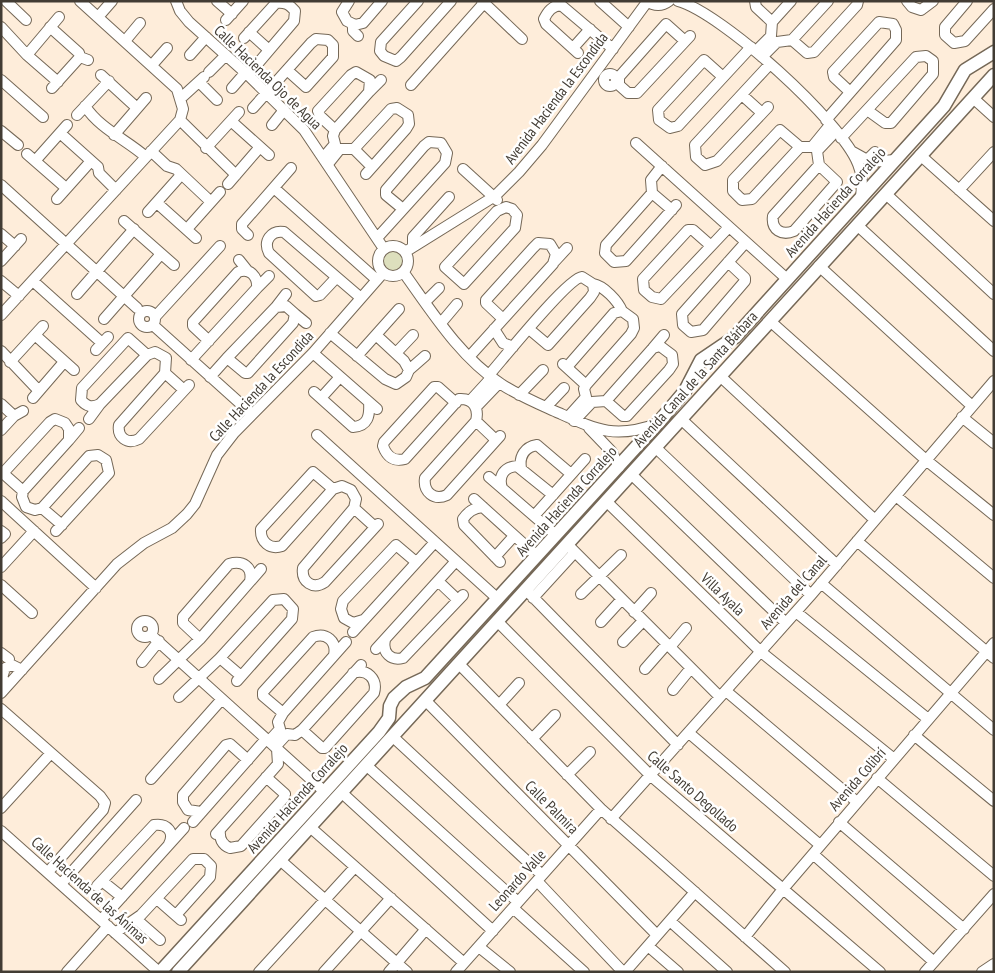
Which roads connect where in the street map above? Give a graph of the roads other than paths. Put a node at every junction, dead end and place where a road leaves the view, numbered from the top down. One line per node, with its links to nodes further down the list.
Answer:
1 (6, 1): 28 (street)
2 (80, 1): 26 (street)
3 (112, 1): 26 (street)
4 (217, 1): 5 (street)
5 (243, 1)
6 (382, 1): 31 (street)
7 (418, 1): 45 (street)
8 (600, 1): 23 (street)
9 (669, 1): 18 (street)
10 (678, 1): 50 (street)
11 (755, 1): 29 (street)
12 (791, 1): 29 (street)
13 (828, 1): 39 (street)
14 (858, 1): 39 (street)
15 (933, 1): 22 (street)
16 (967, 1): 24 (street)
17 (483, 2): 38 (street); 63 (street)
18 (646, 2): 34 (street, Avenida Hacienda la Escondida)
19 (180, 3): 37 (street, Calle Hacienda Ojo de Agua)
20 (447, 3): 51 (street)
21 (346, 4): 27 (street); 31 (street)
22 (909, 4)
23 (612, 5): 34 (street)
24 (994, 9)
25 (59, 17): 33 (street)
26 (98, 17): 40 (street)
27 (335, 17)
28 (26, 20)
29 (772, 22): 50 (street)
30 (140, 23): 40 (street)
31 (353, 25): 36 (street)
32 (1, 27): 47 (street)
33 (50, 27): 47 (street); 47 (street)
34 (629, 27): 43 (street, Avenida Hacienda la Escondida)
35 (590, 29): 35 (street); 43 (street)
36 (358, 36)
37 (206, 37): 48 (street); 49 (street, Calle Hacienda Ojo de Agua)
38 (522, 39)
39 (792, 40): 50 (street)
40 (125, 41): 52 (street)
41 (370, 45): 45 (street)
42 (167, 48): 52 (street)
43 (613, 49): 56 (street, Avenida Hacienda la Escondida)
44 (269, 50): 44 (street); 55 (street)
45 (380, 51): 51 (street)
46 (994, 52): 110 (main road, Avenida Hacienda Corralejo)
47 (27, 55)
48 (190, 55)
49 (226, 55): 55 (street, Calle Hacienda Ojo de Agua); 59 (street)
50 (760, 55): 58 (street); 69 (street); 92 (street)
51 (396, 61): 53 (street)
52 (152, 65): 71 (street)
53 (389, 69)
54 (287, 70): 54 (street); 67 (street)
55 (247, 74): 64 (street); 67 (street, Calle Hacienda Ojo de Agua)
56 (601, 74): 62 (street); 129 (street, Avenida Hacienda la Escondida)
57 (994, 75): 72 (main road, Avenida Canal de la Santa Bárbara)
58 (723, 77): 88 (street); 88 (street)
59 (204, 78): 71 (street); 73 (street)
60 (1, 80): 85 (street)
61 (381, 80): 66 (street)
62 (617, 84): 68 (street); 68 (street)
63 (411, 85)
64 (232, 88)
65 (849, 91): 65 (street); 92 (street)
66 (369, 92): 93 (street); 93 (street)
67 (266, 93): 77 (street); 78 (street, Calle Hacienda Ojo de Agua)
68 (628, 93): 74 (street)
69 (742, 95): 69 (street)
70 (146, 98): 76 (street)
71 (182, 98): 86 (street)
72 (973, 98): 84 (street); 108 (main road, Avenida Canal de la Santa Bárbara)
73 (217, 100)
74 (636, 102)
75 (85, 106): 76 (street); 83 (street); 96 (street)
76 (137, 108): 96 (street)
77 (253, 108)
78 (284, 110): 91 (street); 113 (street, Calle Hacienda Ojo de Agua)
79 (868, 110): 79 (street); 92 (street)
80 (239, 112): 87 (street)
81 (406, 113): 89 (street); 102 (street); 102 (street)
82 (648, 113): 88 (street)
83 (77, 115)
84 (994, 116)
85 (43, 117)
86 (180, 120): 101 (street); 107 (street)
87 (231, 121): 99 (street); 101 (street)
88 (661, 122)
89 (418, 123)
90 (67, 125): 95 (street)
91 (272, 125)
92 (833, 128): 103 (street); 104 (street)
93 (335, 130): 113 (street)
94 (1, 131): 98 (street)
95 (60, 133): 111 (street); 112 (street)
96 (114, 135): 107 (street)
97 (636, 143): 115 (street)
98 (18, 145)
99 (260, 147): 109 (street); 119 (street)
100 (800, 147): 103 (street); 133 (street); 133 (street)
101 (206, 148): 119 (street)
102 (354, 149): 113 (street)
103 (815, 149): 114 (street)
104 (850, 149): 110 (street); 131 (street)
105 (994, 152): 125 (street)
106 (27, 154): 111 (street)
107 (149, 154): 118 (street); 124 (street)
108 (920, 155): 125 (street); 128 (main road, Avenida Canal de la Santa Bárbara)
109 (269, 156)
110 (895, 160): 131 (main road, Avenida Hacienda Corralejo)
111 (36, 161): 122 (street)
112 (91, 161): 122 (street); 124 (street)
113 (326, 161): 152 (street, Calle Hacienda Ojo de Agua)
114 (819, 165): 140 (street); 140 (street)
115 (662, 166): 127 (street); 145 (street)
116 (291, 168): 123 (street)
117 (464, 169): 129 (street)
118 (182, 175): 134 (street); 135 (street)
119 (236, 175): 120 (street)
120 (228, 184)
121 (1, 185): 155 (street)
122 (66, 188): 132 (street)
123 (274, 188): 151 (street); 172 (street)
124 (116, 190): 155 (street)
125 (959, 190): 142 (street)
126 (220, 192): 135 (street)
127 (652, 192): 127 (street)
128 (886, 194): 144 (main road, Avenida Canal de la Santa Bárbara); 182 (street)
129 (495, 196): 136 (street); 160 (street, Avenida Hacienda la Escondida)
130 (449, 197): 160 (street)
131 (860, 198): 174 (main road, Avenida Hacienda Corralejo)
132 (57, 199)
133 (752, 199): 137 (street)
134 (157, 202): 139 (street); 148 (street)
135 (211, 202): 148 (street)
136 (501, 208): 136 (street)
137 (744, 208)
138 (403, 209): 138 (street); 152 (street)
139 (148, 212)
140 (773, 216): 146 (street)
141 (124, 221): 147 (street)
142 (994, 221)
143 (274, 222): 149 (street)
144 (857, 225): 167 (main road, Avenida Canal de la Santa Bárbara); 215 (street)
145 (729, 227): 154 (street); 156 (street)
146 (764, 227)
147 (134, 229): 161 (street); 169 (street)
148 (187, 229): 153 (street)
149 (284, 232): 173 (street); 173 (street)
150 (1, 234): 163 (street)
151 (248, 235)
152 (378, 237): 159 (street, Calle Hacienda Ojo de Agua)
153 (196, 238)
154 (746, 242): 165 (street); 174 (street)
155 (65, 245): 169 (street); 175 (street)
156 (710, 245): 156 (street)
157 (220, 246): 211 (street)
158 (567, 248): 164 (street)
159 (384, 249): 160 (street); 172 (street)
160 (409, 249): 170 (street)
161 (161, 254): 166 (street); 184 (street)
162 (239, 260): 168 (street)
163 (1, 261)
164 (555, 261): 196 (street); 196 (street)
165 (728, 262): 193 (street); 193 (street)
166 (174, 265)
167 (819, 266): 197 (main road, Avenida Canal de la Santa Bárbara); 247 (street)
168 (247, 270): 178 (street); 209 (street)
169 (96, 272): 180 (street); 184 (street)
170 (404, 273): 172 (street); 186 (street)
171 (269, 276): 178 (street)
172 (380, 276): 185 (street, Calle Hacienda la Escondida)
173 (336, 278): 185 (street)
174 (787, 279): 258 (main road, Avenida Hacienda Corralejo)
175 (33, 280): 183 (street); 210 (street)
176 (1, 281): 183 (street)
177 (591, 282): 192 (street); 203 (street); 203 (street)
178 (257, 288): 209 (street)
179 (439, 288): 186 (street)
180 (77, 294)
181 (286, 294): 188 (street)
182 (994, 294)
183 (19, 296): 194 (street)
184 (124, 296): 189 (street); 195 (street)
185 (361, 298): 204 (street, Calle Hacienda la Escondida)
186 (425, 302): 199 (street)
187 (457, 304): 199 (street)
188 (276, 307): 191 (street); 223 (street)
189 (137, 308)
190 (399, 309): 206 (street)
191 (293, 311): 198 (street); 223 (street)
192 (625, 313): 236 (street); 236 (street)
193 (682, 314): 200 (street)
194 (1, 315)
195 (104, 319)
196 (503, 319): 202 (street)
197 (770, 321): 232 (main road, Avenida Canal de la Santa Bárbara); 275 (street)
198 (306, 323)
199 (440, 323): 222 (street)
200 (675, 323)
201 (43, 326): 205 (street)
202 (494, 329): 212 (street); 222 (street)
203 (529, 329): 212 (street)
204 (330, 333): 216 (street, Calle Hacienda la Escondida); 220 (street)
205 (35, 335): 225 (street); 226 (street)
206 (376, 335): 217 (street); 220 (street)
207 (413, 335): 217 (street)
208 (664, 335): 213 (street)
209 (209, 341): 224 (street)
210 (102, 343)
211 (174, 344): 219 (street); 224 (street)
212 (513, 347): 234 (street)
213 (653, 348): 241 (street); 241 (street)
214 (1, 351): 225 (street)
215 (994, 351)
216 (313, 353): 233 (street); 251 (street, Calle Hacienda la Escondida)
217 (396, 353): 228 (street)
218 (147, 355): 219 (street); 240 (street); 245 (street)
219 (163, 356): 230 (street)
220 (357, 356): 228 (street)
221 (425, 356): 228 (street)
222 (469, 357): 234 (street)
223 (227, 358): 231 (street)
224 (191, 360): 231 (street)
225 (10, 362): 226 (street)
226 (64, 362): 227 (street)
227 (74, 370)
228 (409, 370)
229 (543, 370): 239 (street)
230 (165, 373): 259 (street); 266 (street)
231 (210, 376): 251 (street)
232 (720, 376): 255 (main road, Avenida Canal de la Santa Bárbara); 301 (street)
233 (340, 377): 242 (street); 242 (street)
234 (493, 378): 239 (street); 246 (street)
235 (994, 381): 247 (street, Avenida del Canal)
236 (586, 385): 254 (street)
237 (564, 388): 248 (street)
238 (71, 392): 240 (street)
239 (519, 395): 248 (street)
240 (81, 400): 245 (street)
241 (606, 401): 254 (street)
242 (369, 402): 249 (street)
243 (456, 403): 246 (street); 273 (street); 273 (street)
244 (1, 404): 262 (street)
245 (100, 404): 253 (street)
246 (473, 404): 257 (street)
247 (972, 406): 252 (street, Avenida del Canal)
248 (546, 407): 254 (street)
249 (377, 409)
250 (53, 412): 256 (street)
251 (252, 414): 324 (street, Calle Hacienda la Escondida)
252 (962, 417): 268 (street); 275 (street, Avenida del Canal)
253 (89, 419)
254 (571, 419): 261 (street)
255 (681, 419): 270 (main road, Avenida Canal de la Santa Bárbara); 314 (street)
256 (60, 420): 265 (street); 288 (street)
257 (476, 421): 257 (street)
258 (657, 424): 261 (street); 267 (main road, Avenida Hacienda Corralejo)
259 (119, 425): 263 (street); 266 (street)
260 (79, 428): 265 (street)
261 (589, 428): 277 (street)
262 (1, 430)
263 (110, 435)
264 (317, 435): 283 (street)
265 (68, 440): 288 (street)
266 (125, 440): 271 (street)
267 (641, 442): 270 (main road); 277 (main road, Avenida Hacienda Corralejo)
268 (994, 443)
269 (98, 445): 272 (street)
270 (653, 449): 282 (main road, Avenida Canal de la Santa Bárbara); 328 (street)
271 (136, 450)
272 (89, 456): 276 (street); 296 (street)
273 (405, 459): 279 (street)
274 (585, 459): 281 (street)
275 (926, 460): 290 (street, Avenida del Canal); 298 (street)
276 (108, 463): 280 (street); 296 (street)
277 (619, 467): 304 (main road, Avenida Hacienda Corralejo)
278 (521, 468): 281 (street); 285 (street); 289 (street)
279 (396, 470)
280 (119, 471)
281 (572, 474): 289 (street)
282 (631, 474): 293 (main road, Avenida Canal de la Santa Bárbara); 338 (street)
283 (363, 477): 287 (street); 308 (street)
284 (489, 477): 285 (street)
285 (502, 488): 300 (street)
286 (333, 490): 286 (street); 287 (street)
287 (351, 490): 297 (street)
288 (23, 491): 294 (street)
289 (553, 495): 300 (street)
290 (896, 496): 301 (street, Avenida del Canal); 319 (street)
291 (474, 499): 295 (street)
292 (1, 501): 299 (street)
293 (606, 501): 309 (main road, Avenida Canal de la Santa Bárbara); 348 (street, Villa Ayala)
294 (26, 506): 296 (street); 299 (street)
295 (482, 507): 305 (street); 305 (street)
296 (42, 508)
297 (354, 508): 297 (street)
298 (994, 515)
299 (17, 516): 303 (street)
300 (534, 516): 304 (street)
301 (875, 520): 307 (street, Avenida del Canal)
302 (1, 531): 306 (street)
303 (32, 535): 315 (street); 317 (street); 324 (street)
304 (556, 535): 311 (main road, Avenida Hacienda Corralejo)
305 (514, 536): 311 (street)
306 (1, 538)
307 (857, 541): 314 (street, Avenida del Canal); 350 (street)
308 (435, 542): 312 (street); 313 (street)
309 (571, 548): 318 (street); 326 (main road, Avenida Canal de la Santa Bárbara)
310 (621, 555): 318 (street)
311 (537, 556): 329 (main road, Avenida Hacienda Corralejo)
312 (456, 561): 321 (street); 329 (street)
313 (416, 562): 334 (street); 334 (street)
314 (837, 565): 322 (street, Avenida del Canal)
315 (1, 567)
316 (261, 569): 320 (street)
317 (1, 573)
318 (599, 577): 327 (street); 330 (street)
319 (994, 578)
320 (250, 581): 341 (street); 341 (street)
321 (438, 581): 342 (street); 342 (street)
322 (821, 583): 328 (street, Avenida del Canal); 366 (street)
323 (1, 585): 333 (street)
324 (96, 588): 359 (street, Calle Hacienda la Escondida)
325 (651, 593): 331 (street)
326 (529, 594): 335 (main road, Avenida Canal de la Santa Bárbara); 383 (street)
327 (582, 594)
328 (811, 595): 332 (street, Avenida del Canal)
329 (498, 599): 394 (main road, Avenida Hacienda Corralejo)
330 (622, 599): 331 (street); 337 (street)
331 (634, 612): 336 (street)
332 (796, 612): 338 (street, Avenida del Canal); 375 (street)
333 (32, 613)
334 (363, 620): 340 (street)
335 (497, 621): 355 (main road, Avenida Canal de la Santa Bárbara); 390 (street, Calle Santo Degollado)
336 (643, 621): 344 (street); 346 (street)
337 (601, 622)
338 (786, 623): 348 (street, Avenida del Canal)
339 (686, 628): 346 (street)
340 (353, 632)
341 (200, 639): 352 (street)
342 (384, 640): 347 (street)
343 (346, 642): 349 (street)
344 (623, 642)
345 (994, 643): 350 (street, Avenida Colibrí)
346 (668, 646): 357 (street); 358 (street)
347 (376, 649)
348 (761, 652): 367 (street, Avenida del Canal); 386 (street, Villa Ayala)
349 (334, 655): 373 (street); 373 (street)
350 (990, 655): 366 (street, Avenida Colibrí)
351 (220, 658): 351 (street); 361 (street)
352 (179, 659): 354 (street); 361 (street); 362 (street)
353 (4, 662): 359 (street); 364 (street)
354 (142, 662)
355 (459, 664): 370 (main road, Avenida Canal de la Santa Bárbara); 371 (street)
356 (361, 665): 360 (street)
357 (691, 668): 365 (street); 367 (street)
358 (645, 669)
359 (22, 670): 364 (street, Calle Hacienda la Escondida)
360 (353, 673): 376 (street); 376 (street)
361 (199, 677): 368 (street); 369 (street)
362 (160, 679)
363 (519, 683): 371 (street)
364 (5, 689)
365 (673, 690)
366 (950, 693): 375 (street, Avenida Colibrí); 377 (street)
367 (723, 694): 378 (street, Avenida del Canal); 398 (street)
368 (179, 698)
369 (222, 699): 382 (street); 393 (street)
370 (425, 700): 379 (main road, Avenida Canal de la Santa Bárbara); 408 (street, Calle Palmira)
371 (500, 705): 381 (street)
372 (1, 709): 385 (street)
373 (283, 713): 382 (street)
374 (555, 715): 381 (street)
375 (928, 719): 380 (street, Avenida Colibrí)
376 (302, 730): 382 (street)
377 (994, 730)
378 (689, 733): 383 (street, Avenida del Canal); 407 (street)
379 (392, 736): 388 (main road, Avenida Canal de la Santa Bárbara); 414 (street)
380 (914, 736): 386 (street, Avenida Colibrí); 397 (street)
381 (532, 739): 389 (street)
382 (272, 744): 387 (street); 391 (street); 394 (street)
383 (678, 745): 390 (street, Avenida del Canal)
384 (590, 752): 389 (street)
385 (51, 753): 399 (street); 412 (street)
386 (894, 759): 392 (street, Avenida Colibrí)
387 (248, 760): 401 (street); 401 (street)
388 (366, 765): 395 (main road, Avenida Canal de la Santa Bárbara); 423 (street)
389 (567, 775): 400 (street)
390 (651, 776): 402 (street, Avenida del Canal); 416 (street, Calle Santo Degollado)
391 (266, 777): 391 (street)
392 (877, 778): 398 (street, Avenida Colibrí); 413 (street)
393 (151, 779)
394 (324, 792): 441 (main road, Avenida Hacienda Corralejo)
395 (341, 792): 404 (main road, Avenida Canal de la Santa Bárbara); 430 (street)
396 (136, 800): 415 (street)
397 (994, 801)
398 (857, 802): 403 (street, Avenida Colibrí)
399 (1, 808)
400 (601, 809): 402 (street); 408 (street, Leonardo Valle)
401 (201, 812): 406 (street)
402 (612, 818): 417 (street)
403 (839, 822): 407 (street, Avenida Colibrí); 428 (street)
404 (310, 827): 410 (main road, Avenida Canal de la Santa Bárbara); 411 (street)
405 (1, 831): 412 (street, Calle Hacienda de las Ánimas)
406 (169, 845): 419 (street); 419 (street)
407 (820, 845): 409 (street, Avenida Colibrí)
408 (568, 846): 414 (street, Leonardo Valle); 431 (street, Calle Palmira)
409 (813, 854): 416 (street, Avenida Colibrí); 437 (street)
410 (280, 860): 422 (street); 442 (main road, Avenida Canal de la Santa Bárbara)
411 (355, 867): 420 (street); 422 (street)
412 (48, 872): 415 (street, Calle Hacienda de las Ánimas)
413 (994, 876)
414 (540, 878): 423 (street, Leonardo Valle); 450 (street)
415 (60, 884): 426 (street, Calle Hacienda de las Ánimas)
416 (783, 889): 432 (street, Avenida Colibrí); 454 (street, Calle Santo Degollado)
417 (695, 892): 425 (street); 432 (street)
418 (994, 894): 428 (street)
419 (122, 897): 426 (street)
420 (391, 898): 427 (street); 429 (street)
421 (157, 899): 421 (street); 424 (street)
422 (325, 899): 429 (street); 443 (street)
423 (516, 905): 430 (street, Leonardo Valle); 449 (street)
424 (136, 919): 426 (street); 433 (street)
425 (670, 921): 431 (street); 452 (street)
426 (108, 926): 440 (street); 441 (street, Calle Hacienda de las Ánimas)
427 (426, 929): 436 (street); 438 (street)
428 (964, 929): 437 (street)
429 (361, 931): 436 (street); 444 (street)
430 (492, 931): 435 (street, Leonardo Valle)
431 (657, 935): 434 (street)
432 (746, 937): 453 (street)
433 (160, 940)
434 (648, 946): 450 (street); 451 (street)
435 (478, 947): 438 (street, Leonardo Valle); 448 (street)
436 (396, 962): 445 (street); 446 (street)
437 (934, 962): 455 (street)
438 (464, 963): 447 (street, Leonardo Valle)
439 (994, 964): 456 (street)
440 (68, 972)
441 (160, 972)
442 (178, 972)
443 (259, 972)
444 (324, 972)
445 (389, 972)
446 (407, 972)
447 (456, 972)
448 (510, 972)
449 (584, 972)
450 (624, 972)
451 (678, 972)
452 (728, 972)
453 (785, 972)
454 (880, 972)
455 (925, 972)
456 (982, 972)

